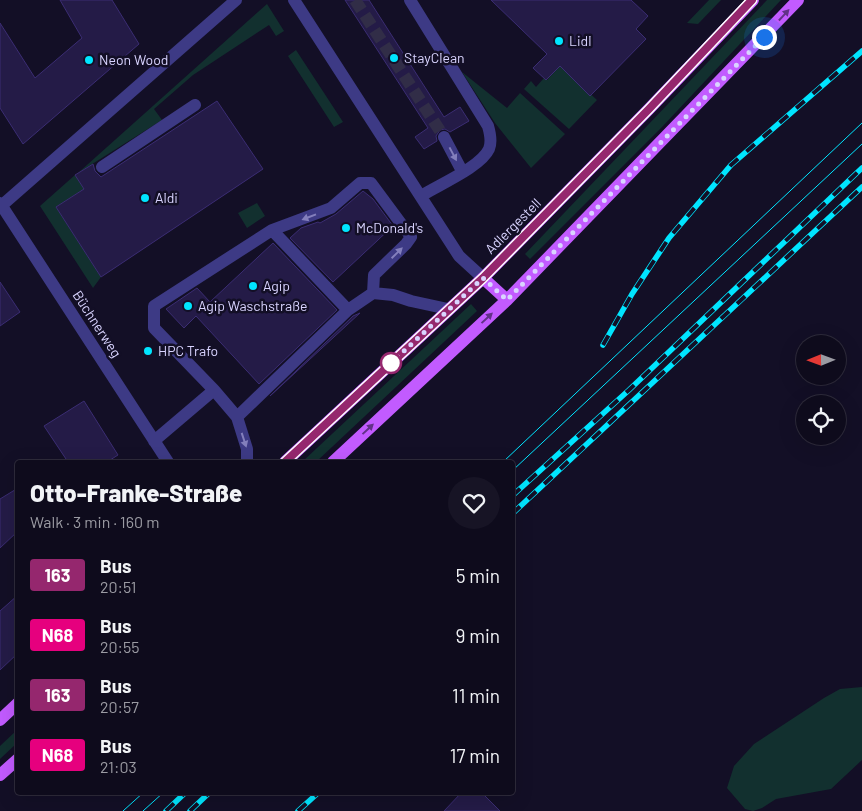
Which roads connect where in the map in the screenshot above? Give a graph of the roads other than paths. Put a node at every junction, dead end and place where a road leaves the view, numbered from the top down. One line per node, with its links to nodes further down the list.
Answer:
1 (236, 0): 11 (street)
2 (294, 0): 10 (street)
3 (410, 0): 9 (street)
4 (752, 0): 13 (main road, Adlergestell)
5 (798, 0): 15 (main road, one-way to 5)
6 (195, 105): 8 (street)
7 (444, 137): 9 (street, one-way to 9)
8 (102, 167)
9 (462, 171): 10 (street)
10 (421, 196): 13 (street)
11 (1, 205): 20 (street, Büchnerweg)
12 (272, 230): 14 (street, one-way to 12); 17 (street); 18 (street)
13 (483, 278): 15 (main road); 16 (main road, Adlergestell)
14 (373, 293): 16 (street); 17 (street)
15 (507, 300): 24 (main road, one-way to 15)
16 (448, 309): 23 (main road, Adlergestell)
17 (348, 310): 19 (street)
18 (214, 390): 19 (street); 20 (street)
19 (237, 417): 22 (street, one-way to 22)
20 (154, 442): 21 (street, Büchnerweg)
21 (167, 460)
22 (247, 460)
23 (287, 460)
24 (335, 460)
25 (15, 706): 26 (main road)
26 (0, 720)
27 (15, 762): 28 (main road)
28 (0, 776)

